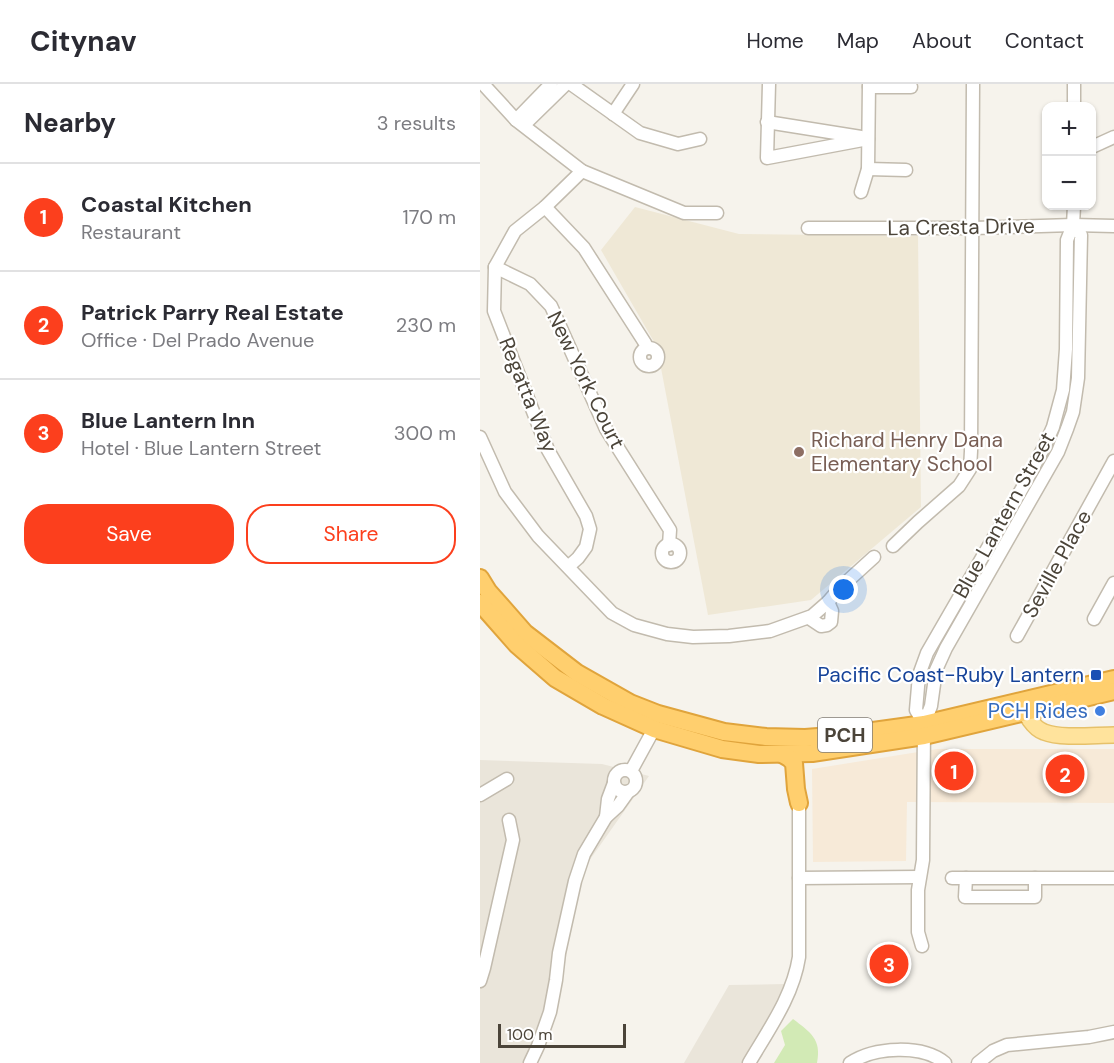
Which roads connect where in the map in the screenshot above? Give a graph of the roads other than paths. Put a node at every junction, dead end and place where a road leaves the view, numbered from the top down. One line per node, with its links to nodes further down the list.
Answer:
1 (483, 84): 14 (street)
2 (551, 84): 14 (street)
3 (566, 84): 14 (street)
4 (570, 84): 12 (street)
5 (633, 84): 12 (street)
6 (769, 84): 13 (street)
7 (973, 84): 29 (street)
8 (1074, 84): 11 (street)
9 (869, 85): 10 (street); 17 (street)
10 (911, 87)
11 (1074, 102)
12 (613, 114): 16 (street)
13 (767, 122): 17 (street); 17 (street)
14 (520, 123): 21 (street)
15 (1114, 137): 18 (street)
16 (700, 139)
17 (868, 139): 19 (street)
18 (1096, 145)
19 (868, 169): 20 (street); 22 (street)
20 (906, 170)
21 (582, 171): 23 (street, Regatta Way); 25 (street)
22 (861, 192)
23 (545, 207): 30 (street, Regatta Way); 31 (street)
24 (1074, 210): 26 (street, Blue Lantern Street)
25 (717, 213)
26 (1074, 225): 27 (street, La Cresta Drive); 29 (street, La Cresta Drive); 48 (street, Blue Lantern Street)
27 (1114, 226)
28 (808, 228): 29 (street, La Cresta Drive)
29 (973, 228): 35 (street)
30 (495, 267): 34 (street, New York Court); 37 (street, Regatta Way)
31 (647, 348)
32 (480, 437): 37 (street)
33 (1114, 461): 43 (street, Seville Place)
34 (669, 545)
35 (893, 546)
36 (874, 557): 37 (street)
37 (569, 566)
38 (480, 578): 42 (highway, PCH)
39 (1114, 583): 41 (street)
40 (480, 603): 47 (highway, PCH)
41 (1094, 619)
42 (525, 633): 47 (highway); 50 (highway, PCH)
43 (1017, 636)
44 (1114, 679): 46 (highway, PCH)
45 (1114, 691): 46 (highway, PCH)
46 (1023, 706): 48 (highway, PCH); 49 (main road)
47 (654, 729): 50 (highway); 51 (highway, PCH); 52 (street)
48 (924, 730): 50 (highway, PCH); 51 (highway, PCH); 60 (street, Blue Lantern Street)
49 (1114, 735)
50 (805, 738)
51 (782, 754): 57 (highway)
52 (631, 771): 54 (street); 55 (street)
53 (507, 779): 56 (street)
54 (614, 783): 55 (street); 58 (street)
55 (628, 792): 58 (street)
56 (480, 795)
57 (799, 803): 61 (street)
58 (606, 817): 69 (street)
59 (509, 820): 67 (street)
60 (920, 877): 61 (street); 66 (street, Blue Lantern Street)
61 (799, 878): 70 (street)
62 (952, 878): 63 (street)
63 (966, 878): 64 (street); 64 (street)
64 (1035, 878): 65 (street)
65 (1114, 878)
66 (922, 946)
67 (480, 981)
68 (1114, 1032): 73 (street)
69 (530, 1063)
70 (749, 1063)
71 (850, 1063): 72 (street)
72 (945, 1063)
73 (978, 1063)

